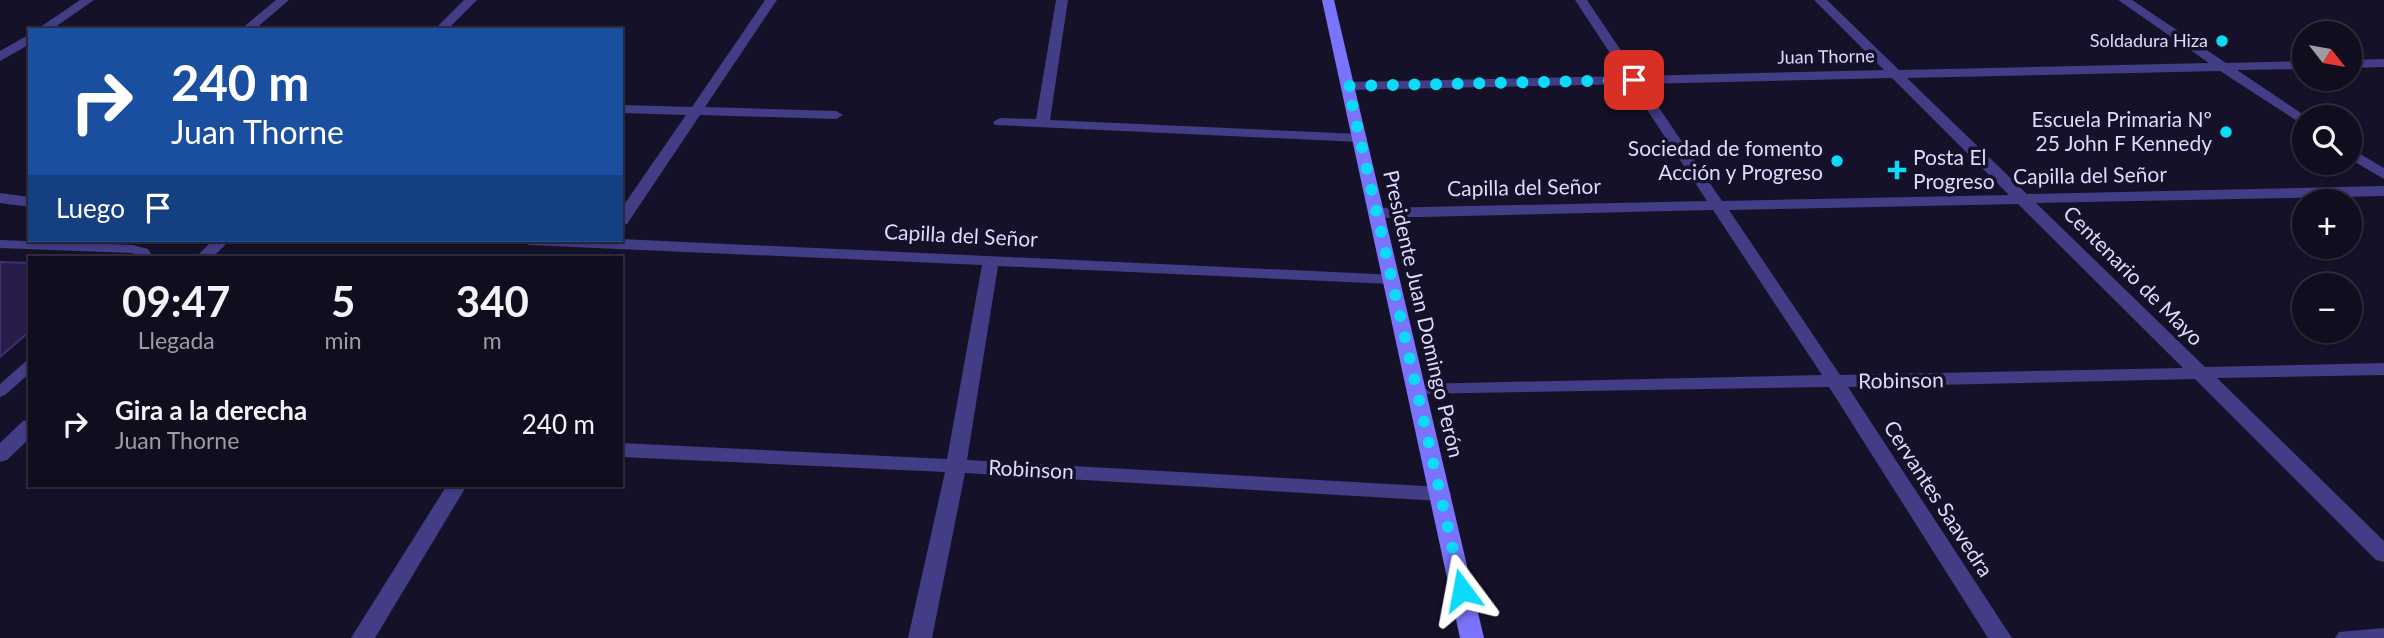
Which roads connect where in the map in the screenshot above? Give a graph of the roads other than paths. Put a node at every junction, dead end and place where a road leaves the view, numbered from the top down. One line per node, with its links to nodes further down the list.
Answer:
1 (88, 0): 10 (street)
2 (283, 0): 11 (street)
3 (471, 0): 12 (street)
4 (771, 0): 23 (street)
5 (1062, 0): 27 (street)
6 (1328, 0): 21 (street, Presidente Juan Domingo Perón)
7 (1581, 0): 20 (street, Cervantes Saavedra)
8 (1820, 0): 19 (street, Centenario de Mayo)
9 (2124, 0): 18 (street)
10 (45, 28)
11 (249, 28)
12 (442, 28)
13 (28, 39): 14 (street)
14 (0, 57)
15 (2384, 63): 16 (street)
16 (2362, 64)
17 (2292, 65): 18 (street, Juan Thorne)
18 (2223, 67): 19 (street, Juan Thorne); 24 (street)
19 (1896, 74): 20 (street, Juan Thorne); 33 (street, Centenario de Mayo)
20 (1634, 80): 21 (street, Juan Thorne); 35 (street, Cervantes Saavedra)
21 (1348, 86): 28 (street, Presidente Juan Domingo Perón)
22 (623, 109): 23 (street)
23 (694, 111): 25 (street); 37 (street)
24 (2292, 113)
25 (836, 116)
26 (1000, 122): 27 (street)
27 (1042, 124): 28 (street)
28 (1360, 138): 36 (street, Presidente Juan Domingo Perón)
29 (2362, 160): 30 (street)
30 (2384, 175)
31 (2384, 191): 33 (street, Capilla del Señor)
32 (0, 198): 34 (street)
33 (2024, 201): 35 (street, Capilla del Señor); 48 (street, Centenario de Mayo)
34 (28, 202)
35 (1720, 207): 36 (street, Capilla del Señor); 49 (street, Cervantes Saavedra)
36 (1378, 213): 45 (street, Presidente Juan Domingo Perón)
37 (623, 218)
38 (220, 242): 43 (street)
39 (550, 242): 41 (street, Capilla del Señor)
40 (0, 244): 42 (lane)
41 (604, 247): 44 (street, Capilla del Señor)
42 (145, 256)
43 (205, 256)
44 (991, 260): 45 (street, Capilla del Señor); 55 (street)
45 (1391, 279): 50 (street, Presidente Juan Domingo Perón)
46 (28, 367): 51 (lane)
47 (2384, 369): 48 (street, Robinson)
48 (2200, 374): 49 (street, Robinson); 58 (street, Centenario de Mayo)
49 (1836, 383): 50 (street, Robinson); 63 (street, Cervantes Saavedra)
50 (1418, 390): 57 (street, Presidente Juan Domingo Perón)
51 (0, 392)
52 (28, 428): 54 (street)
53 (623, 450): 55 (street, Robinson)
54 (0, 455)
55 (956, 466): 57 (street, Robinson); 61 (street)
56 (456, 487): 60 (street)
57 (1441, 494): 62 (street, Presidente Juan Domingo Perón)
58 (2384, 554)
59 (2384, 637): 64 (street)
60 (363, 638)
61 (920, 638)
62 (1472, 638)
63 (2000, 638)
64 (2347, 638)

